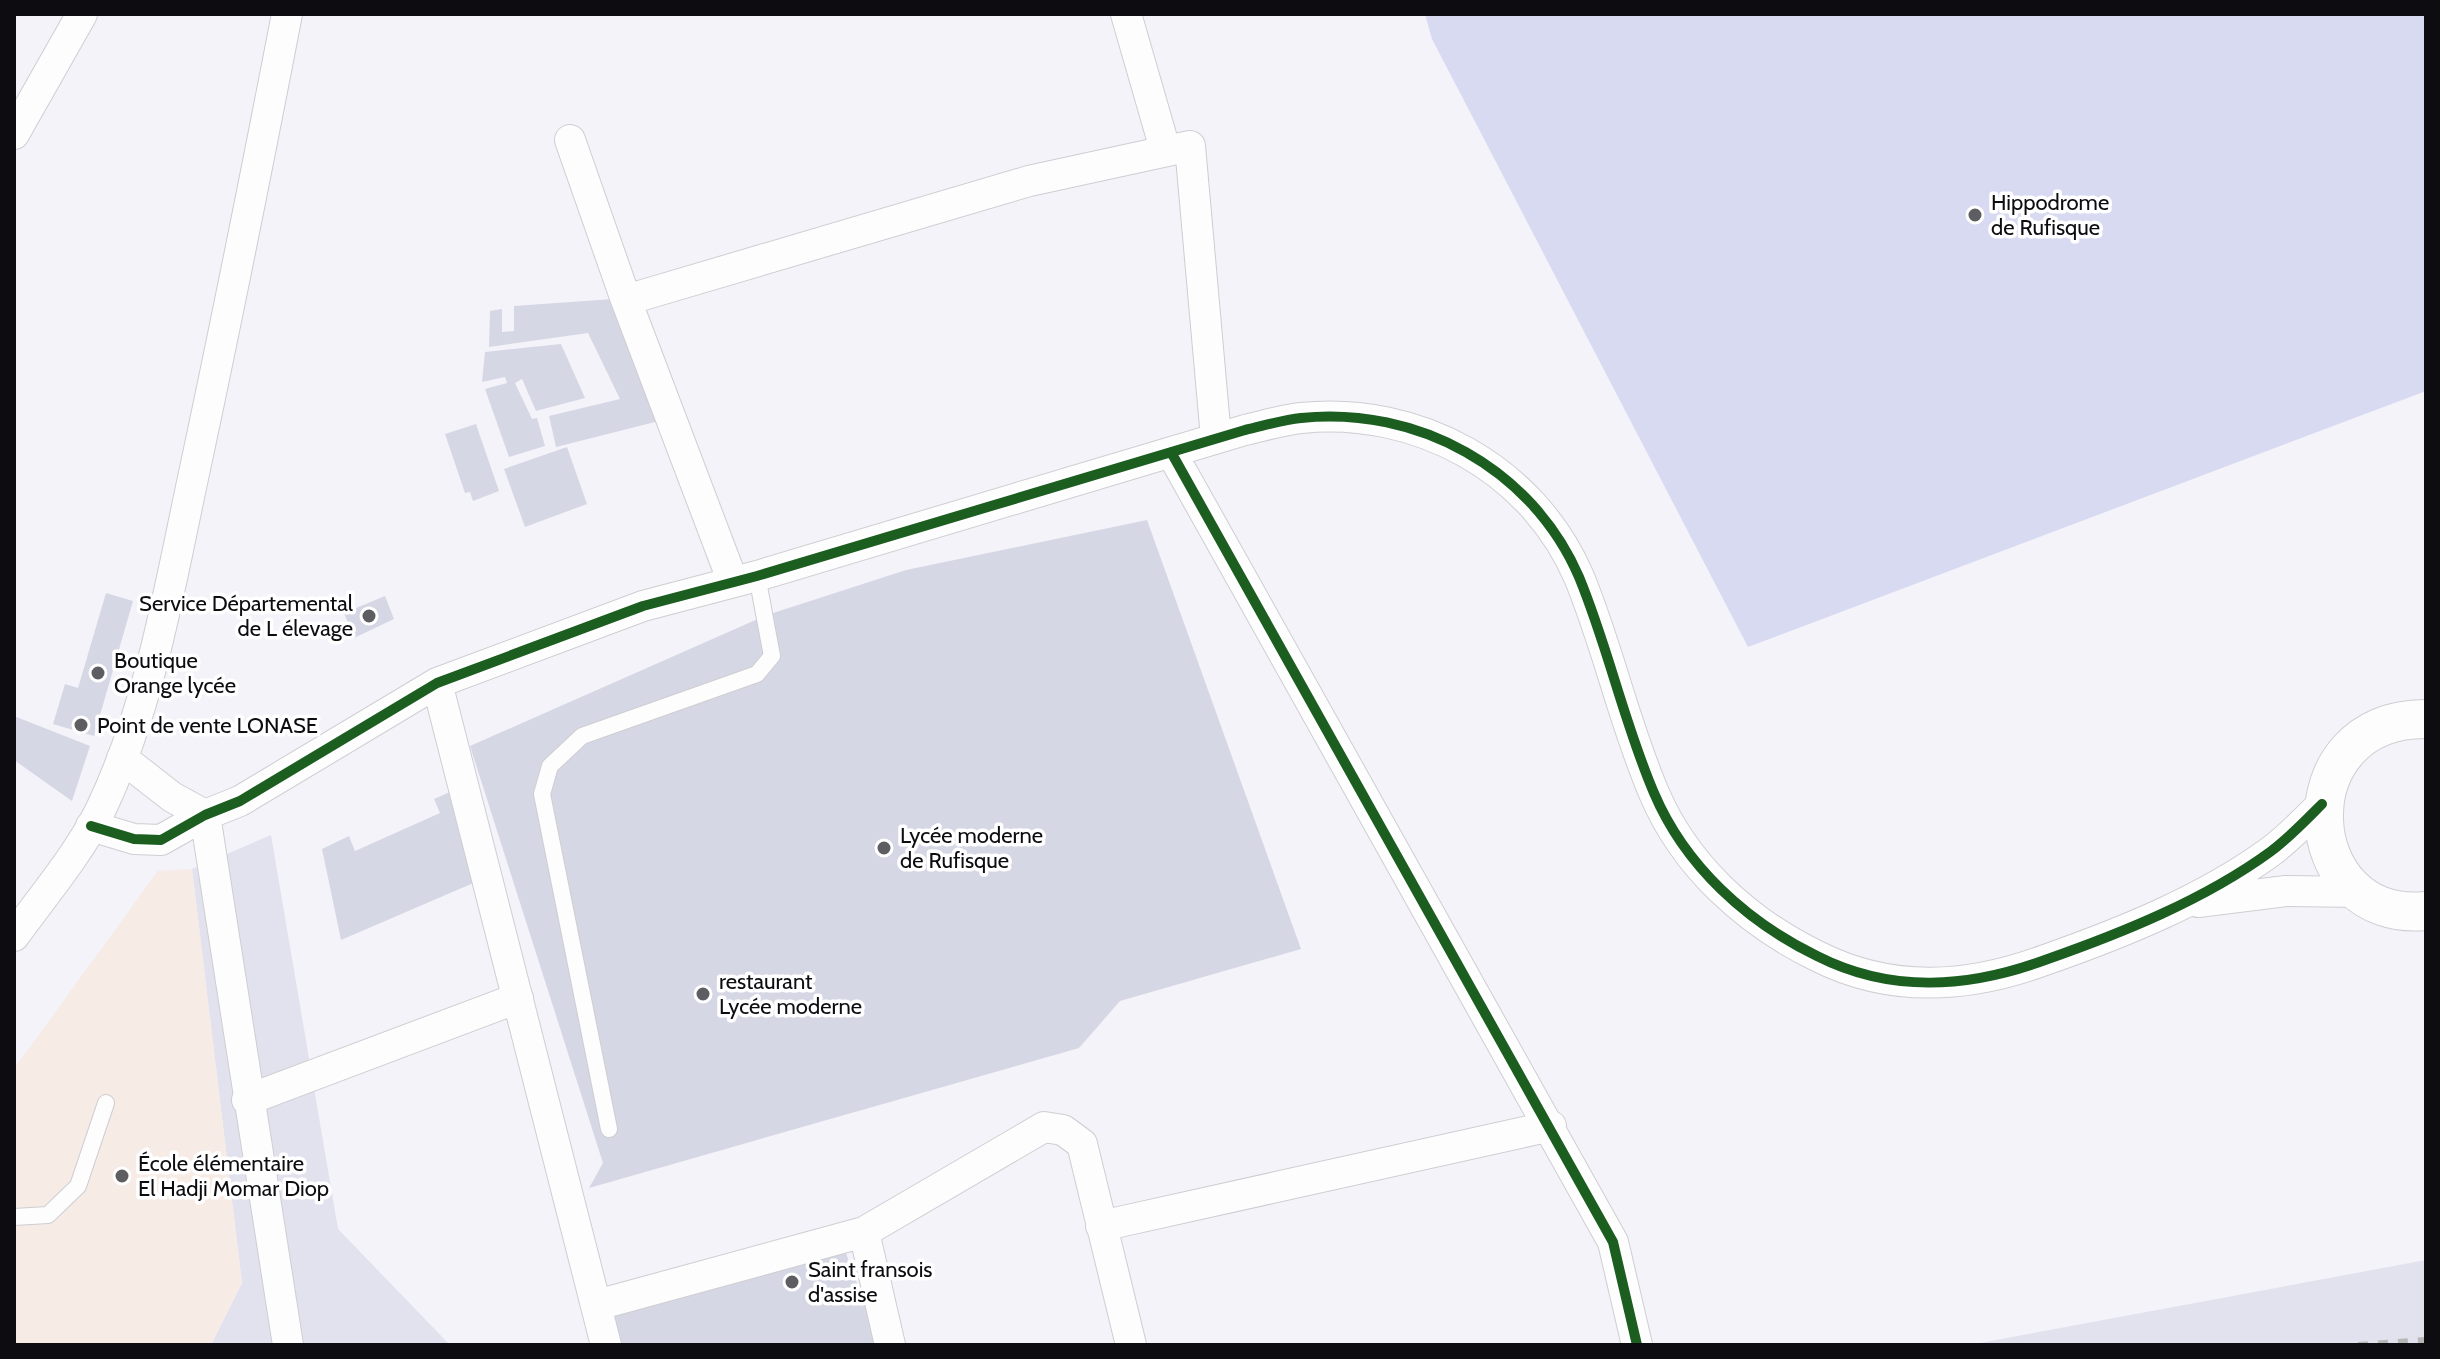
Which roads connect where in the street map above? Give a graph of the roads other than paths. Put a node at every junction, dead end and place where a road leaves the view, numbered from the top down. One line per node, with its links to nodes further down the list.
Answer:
1 (82, 14): 4 (street)
2 (287, 14): 13 (street)
3 (1126, 14): 6 (street)
4 (14, 134)
5 (570, 140): 7 (street)
6 (1165, 149): 7 (street); 8 (street)
7 (626, 300): 10 (street)
8 (1216, 438): 9 (street); 18 (street)
9 (1171, 452): 10 (street); 24 (street)
10 (745, 579): 11 (street); 25 (lane)
11 (437, 683): 15 (street); 21 (street)
12 (2426, 719): 14 (street)
13 (122, 758): 15 (street); 16 (street)
14 (2322, 804): 17 (street); 18 (street)
15 (205, 815): 16 (street); 22 (street)
16 (91, 826): 20 (street)
17 (2361, 892): 18 (street); 19 (street)
18 (2180, 905)
19 (2423, 916)
20 (14, 936)
21 (518, 998): 22 (street); 29 (street)
22 (247, 1100): 30 (street)
23 (106, 1103): 26 (lane)
24 (1551, 1126): 27 (street); 34 (street)
25 (609, 1129)
26 (14, 1217)
27 (1101, 1226): 28 (street); 33 (street)
28 (864, 1232): 29 (street); 32 (street)
29 (597, 1305): 31 (street)
30 (288, 1345)
31 (606, 1345)
32 (890, 1345)
33 (1131, 1345)
34 (1637, 1345)

